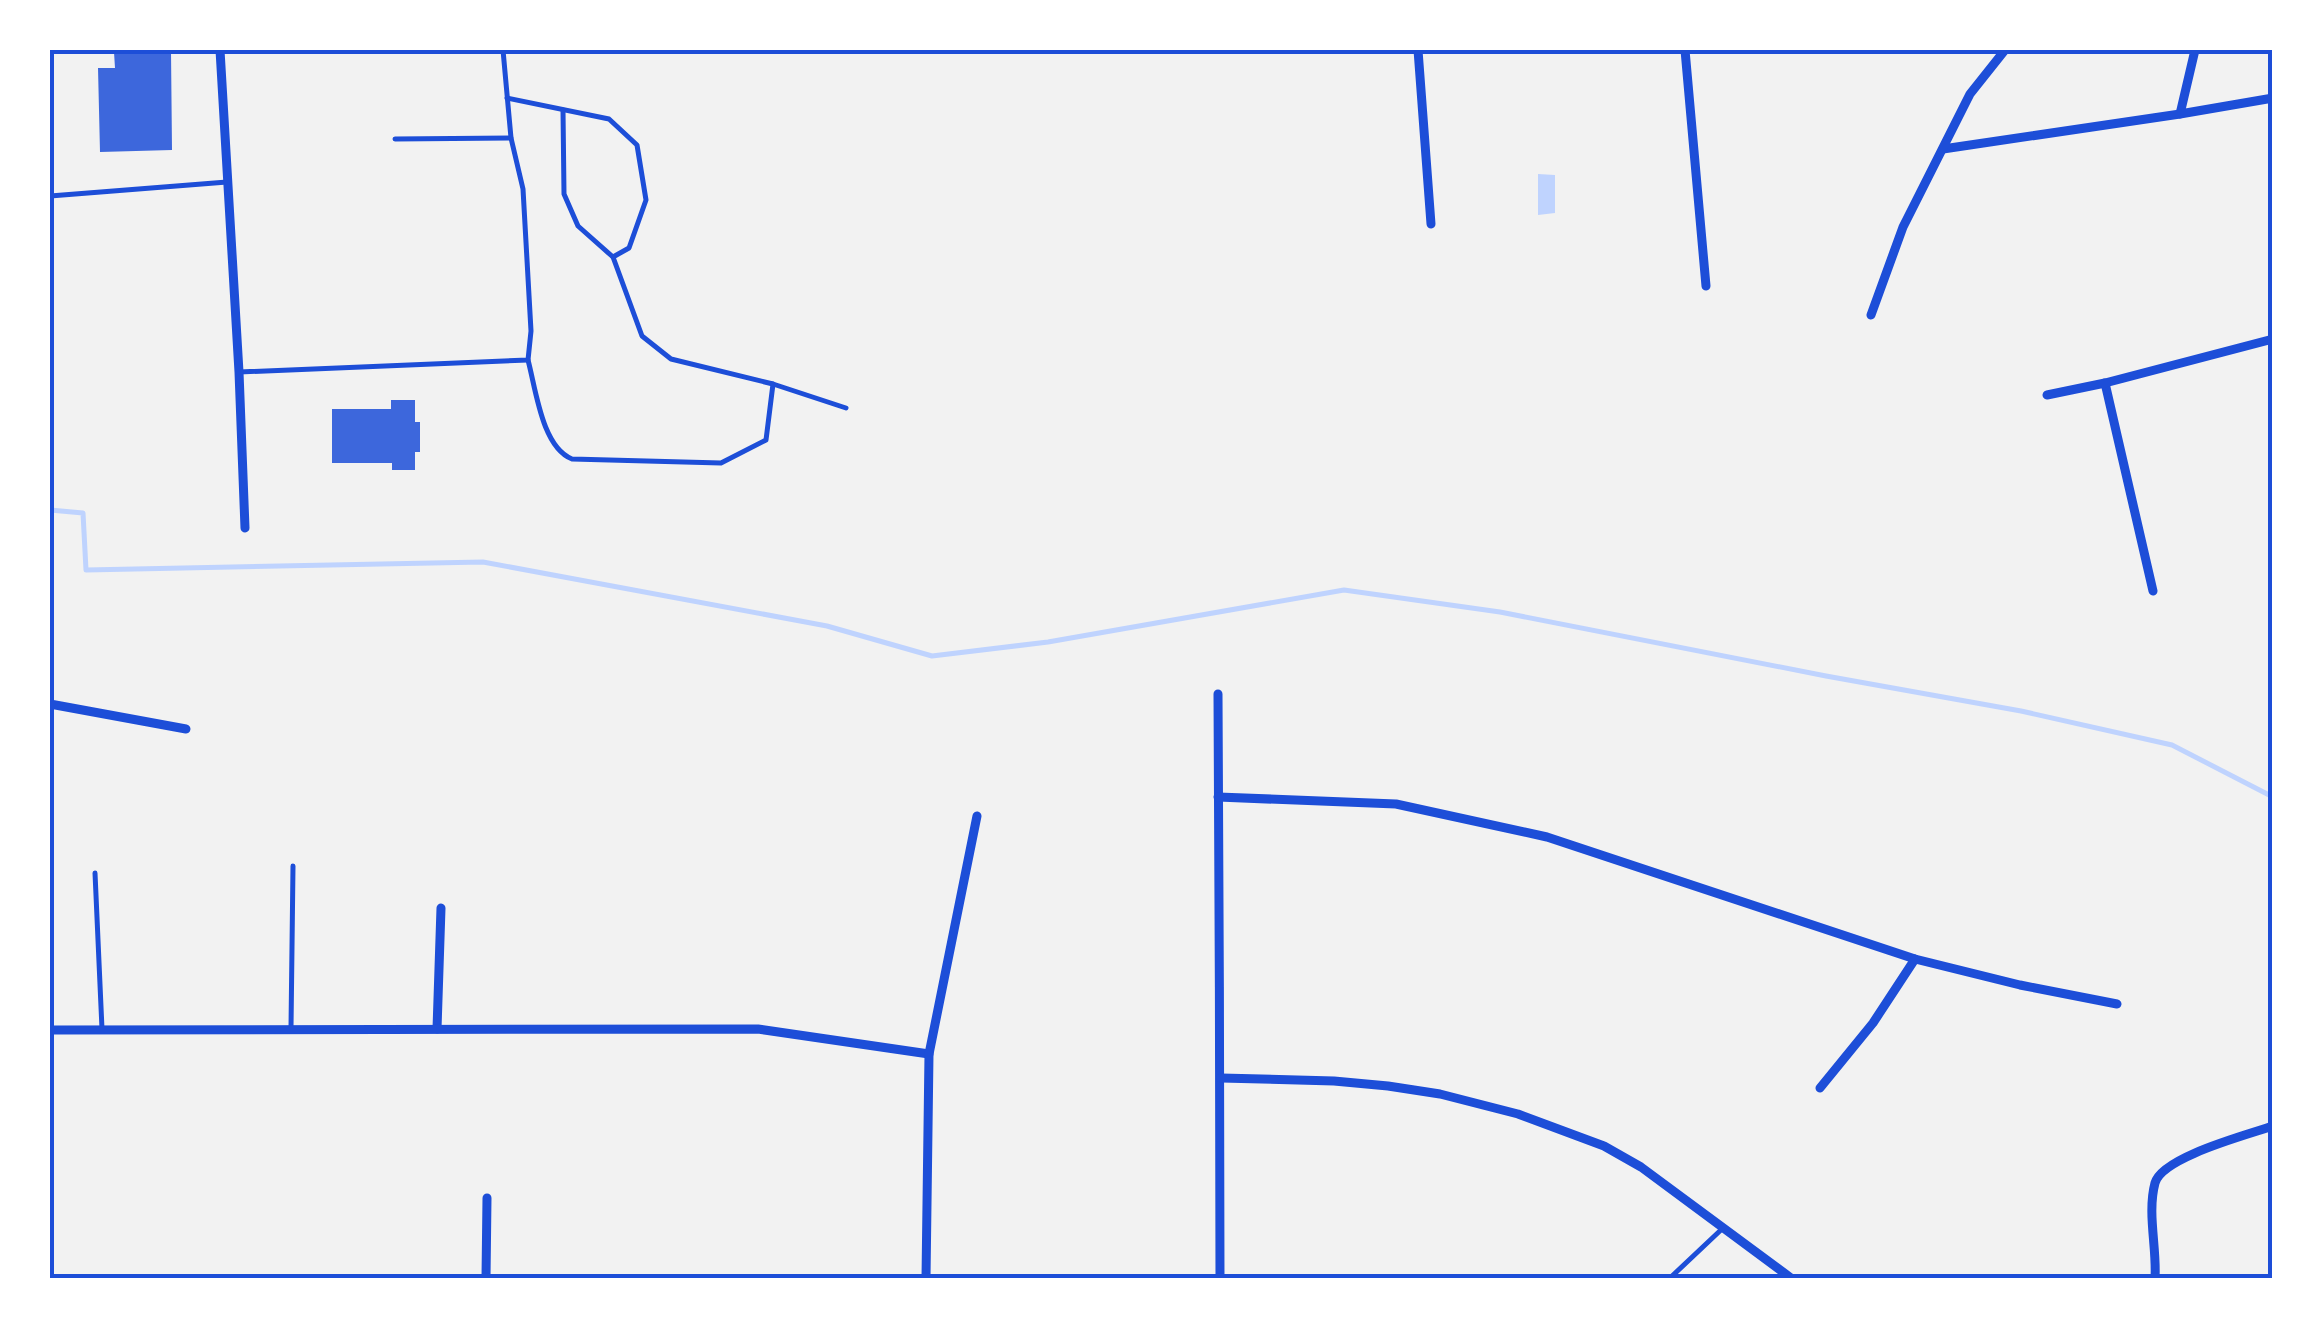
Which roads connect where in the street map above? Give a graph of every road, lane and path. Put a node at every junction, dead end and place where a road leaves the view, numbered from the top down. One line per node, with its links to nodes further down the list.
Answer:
1 (220, 50): 14 (street)
2 (503, 50): 7 (lane)
3 (1418, 50): 16 (street)
4 (1686, 50): 18 (street)
5 (2005, 50): 13 (street)
6 (2196, 50): 10 (street)
7 (507, 98): 9 (lane); 11 (lane)
8 (2273, 98): 10 (street)
9 (563, 110): 17 (lane); 17 (lane)
10 (2180, 114): 13 (street)
11 (511, 138): 12 (lane); 21 (lane)
12 (395, 139)
13 (1943, 149): 19 (street)
14 (227, 182): 15 (lane); 22 (street)
15 (50, 196)
16 (1431, 224)
17 (613, 257): 24 (lane)
18 (1706, 286)
19 (1871, 315)
20 (2273, 339): 23 (street)
21 (528, 360): 22 (lane); 24 (lane)
22 (239, 372): 27 (street)
23 (2105, 383): 25 (street); 28 (street)
24 (773, 384): 26 (lane)
25 (2046, 395)
26 (846, 408)
27 (245, 528)
28 (2153, 591)
29 (1218, 694): 32 (street)
30 (50, 704): 31 (street)
31 (186, 728)
32 (1218, 797): 37 (street); 44 (street)
33 (977, 816): 43 (street)
34 (292, 866): 42 (lane)
35 (96, 874): 39 (lane)
36 (441, 908): 40 (street)
37 (1915, 959): 38 (street); 45 (street)
38 (2116, 1004)
39 (102, 1029): 41 (street); 42 (street)
40 (437, 1029): 42 (street); 43 (street)
41 (50, 1030)
42 (291, 1030)
43 (929, 1054): 50 (street)
44 (1221, 1078): 48 (street); 51 (street)
45 (1820, 1088)
46 (2273, 1126): 54 (street)
47 (487, 1198): 49 (street)
48 (1723, 1228): 52 (lane); 53 (street)
49 (486, 1278)
50 (926, 1278)
51 (1220, 1278)
52 (1670, 1278)
53 (1791, 1278)
54 (2155, 1278)

